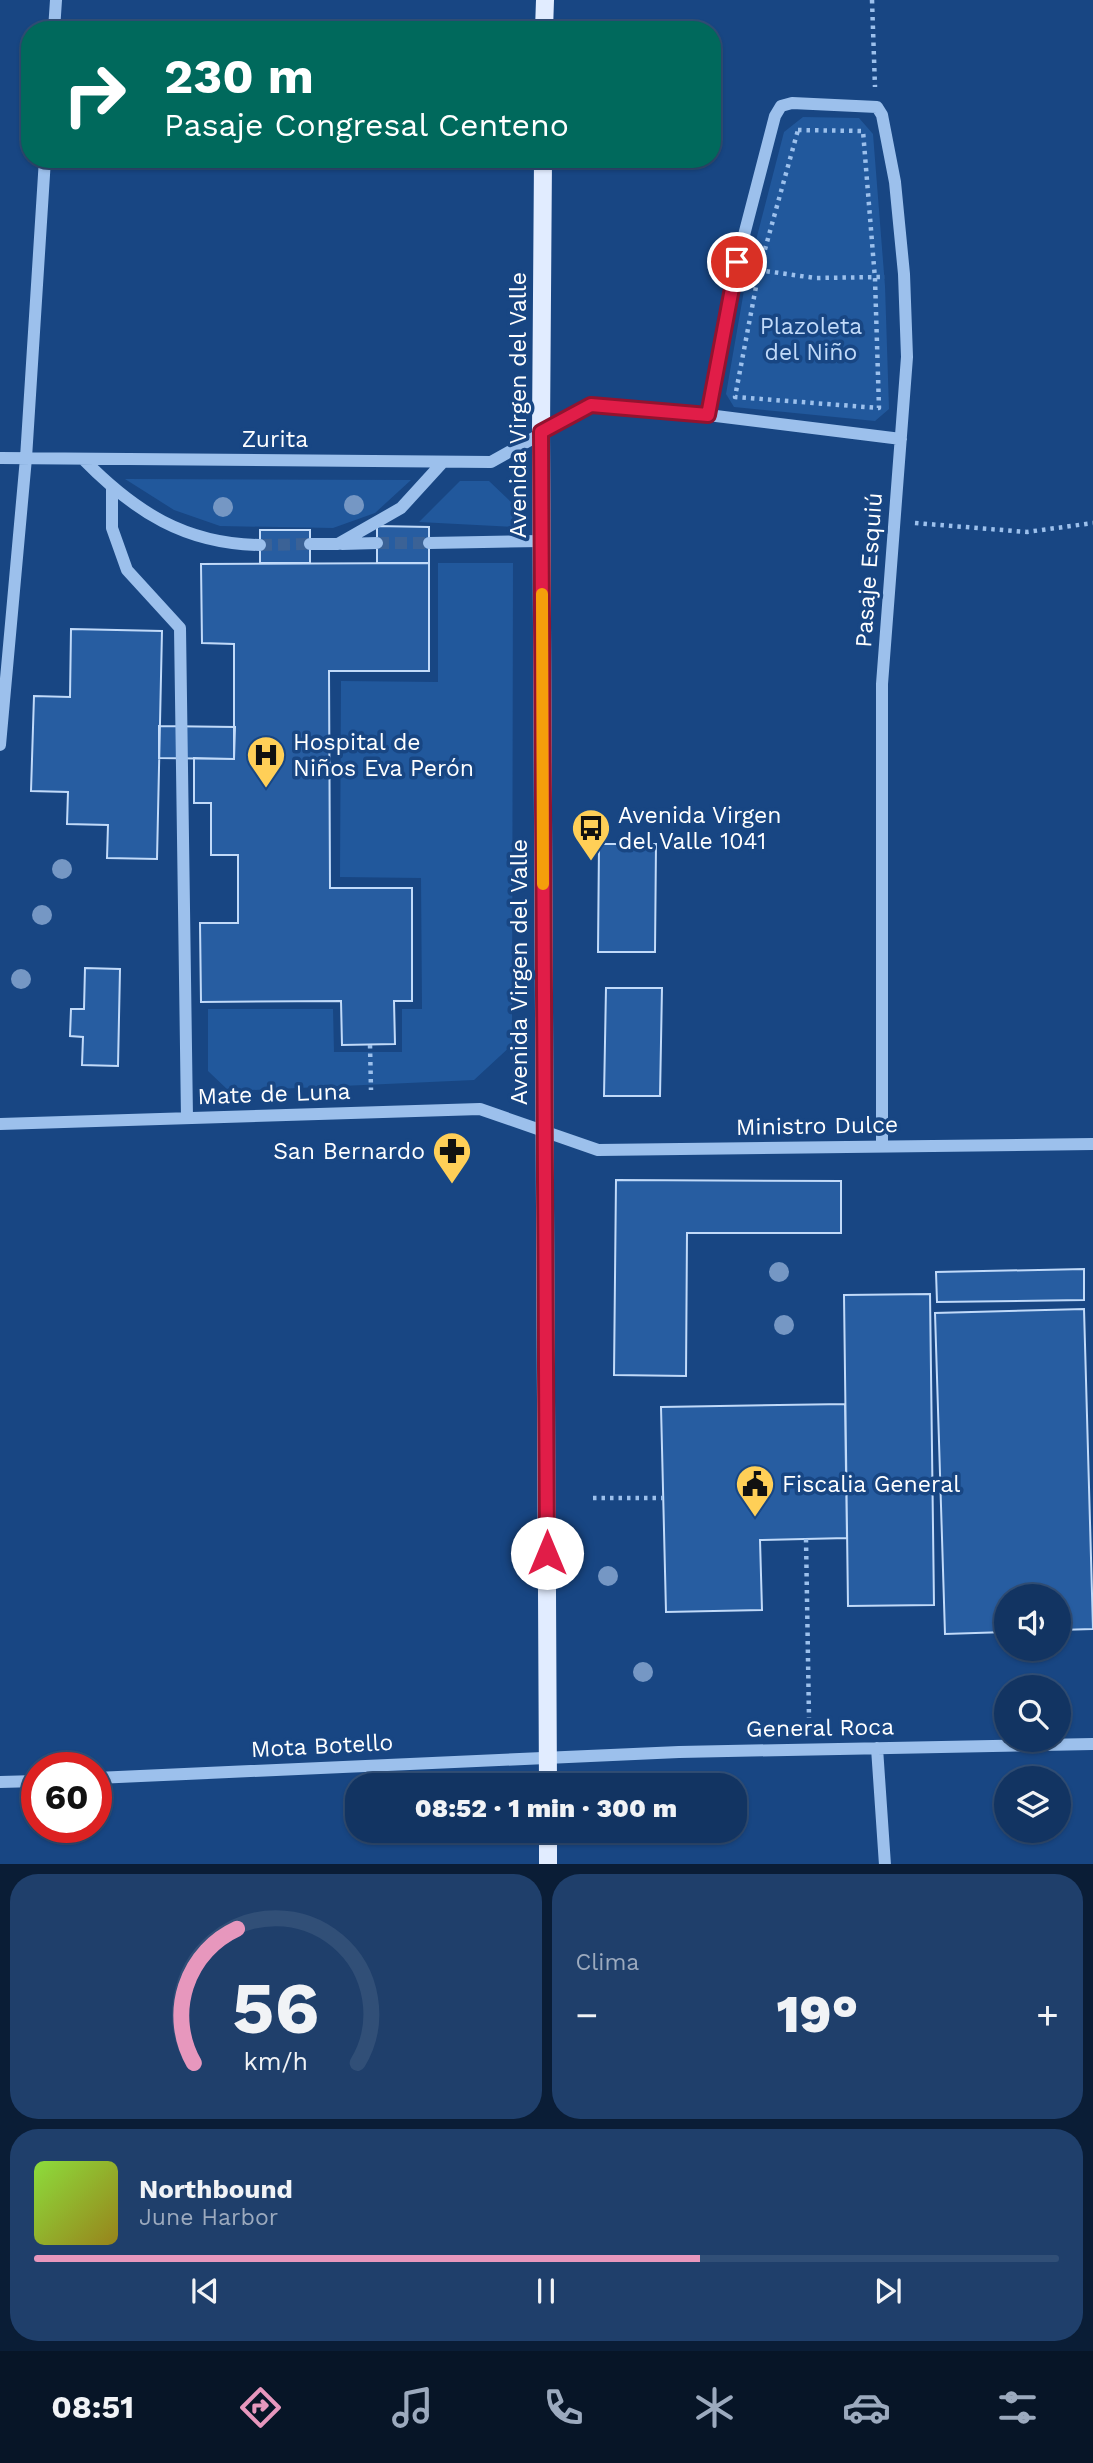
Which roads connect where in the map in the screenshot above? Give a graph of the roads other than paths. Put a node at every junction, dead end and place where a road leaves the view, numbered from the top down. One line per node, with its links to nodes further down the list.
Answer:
1 (56, 0): 3 (street)
2 (545, 0): 4 (main road)
3 (55, 21)
4 (544, 21)
5 (44, 168): 11 (street)
6 (543, 168): 8 (main road, Avenida Virgen del Valle)
7 (708, 415): 8 (street, Zurita); 9 (street, Zurita); 9 (street, Pasaje Esquiú)
8 (541, 432): 13 (street, Zurita); 15 (main road, Avenida Virgen del Valle)
9 (901, 439): 26 (street, Pasaje Esquiú)
10 (0, 458): 11 (street, Zurita)
11 (26, 458): 12 (street, Zurita); 21 (street)
12 (83, 459): 13 (street, Zurita); 14 (street)
13 (443, 462): 19 (street)
14 (112, 488): 20 (street); 22 (street)
15 (542, 541): 17 (street); 24 (main road, Avenida Virgen del Valle)
16 (377, 543): 19 (street)
17 (429, 543)
18 (310, 544): 19 (street)
19 (338, 544)
20 (260, 545)
21 (0, 745)
22 (187, 1118): 23 (street, Mate de Luna); 24 (street, Mate de Luna)
23 (0, 1124)
24 (545, 1131): 26 (street, Ministro Dulce); 29 (main road, Avenida Virgen del Valle)
25 (1093, 1144): 26 (street, Ministro Dulce)
26 (882, 1146)
27 (1093, 1744): 28 (street, General Roca)
28 (877, 1748): 29 (street, General Roca); 36 (street)
29 (549, 1757): 30 (main road, Avenida Virgen del Valle); 31 (street, Mota Botello)
30 (548, 1773)
31 (112, 1777)
32 (21, 1781): 33 (street)
33 (0, 1782)
34 (548, 1843): 35 (main road)
35 (548, 1864)
36 (885, 1864)

